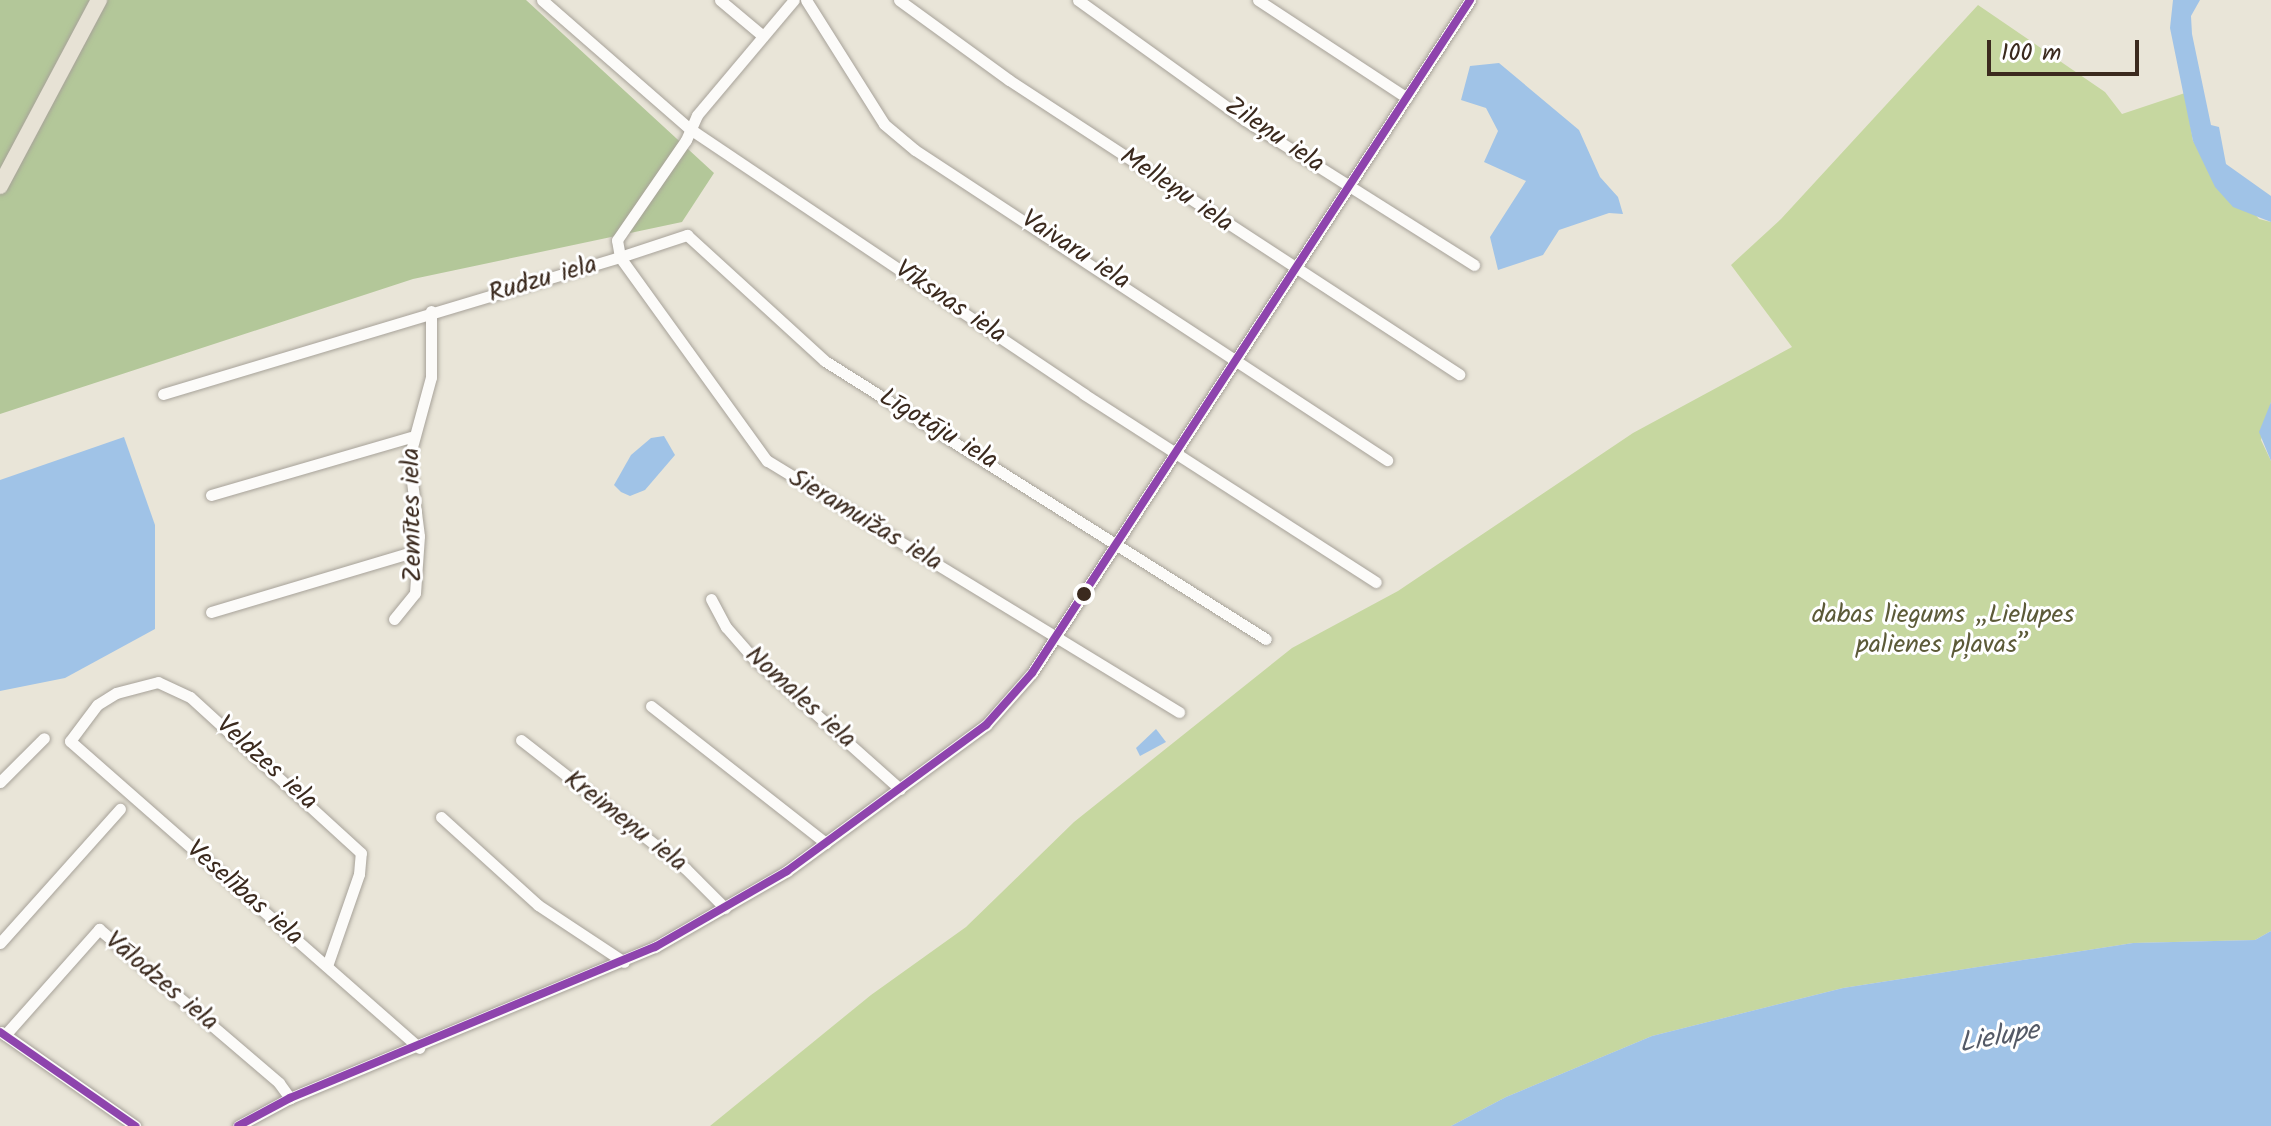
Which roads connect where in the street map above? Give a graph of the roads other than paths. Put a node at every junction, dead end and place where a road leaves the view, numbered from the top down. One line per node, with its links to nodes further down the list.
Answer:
1 (99, 0): 13 (highway)
2 (542, 0): 12 (street, Vīksnas iela)
3 (720, 0): 10 (street)
4 (794, 0): 10 (street, Rudzu iela)
5 (806, 0): 19 (street, Vaivaru iela)
6 (899, 0): 17 (street, Melleņu iela)
7 (1078, 0): 14 (street, Zileņu iela)
8 (1258, 0): 11 (street)
9 (1470, 0): 11 (street)
10 (763, 36): 12 (street, Rudzu iela)
11 (1407, 98): 14 (street)
12 (690, 129): 15 (street, Rudzu iela); 23 (street, Vīksnas iela)
13 (0, 186)
14 (1350, 187): 16 (street, Zileņu iela); 17 (street)
15 (620, 257): 18 (street, Rudzu iela); 26 (street, Līgotāju iela); 32 (street, Sieramuižas iela)
16 (1474, 265)
17 (1293, 269): 19 (street); 20 (street, Melleņu iela)
18 (431, 311): 21 (street, Rudzu iela); 22 (street, Zemītes iela)
19 (1236, 358): 23 (street); 24 (street, Vaivaru iela)
20 (1459, 374)
21 (163, 394)
22 (411, 437): 25 (street); 27 (street, Zemītes iela)
23 (1176, 449): 26 (street); 28 (street, Vīksnas iela)
24 (1387, 460)
25 (211, 495)
26 (1116, 541): 32 (street); 33 (street, Līgotāju iela)
27 (416, 551): 30 (street); 31 (street, Zemītes iela)
28 (1376, 582)
29 (711, 599): 40 (street, Nomales iela)
30 (211, 612)
31 (394, 619)
32 (1056, 636): 35 (street, Sieramuižas iela); 40 (street)
33 (1266, 639)
34 (651, 706): 43 (street)
35 (1179, 712)
36 (44, 738): 39 (street)
37 (521, 740): 44 (street, Kreimeņu iela)
38 (70, 741): 47 (street, Veselības iela); 47 (street, Veldzes iela)
39 (0, 782)
40 (900, 789): 43 (street)
41 (120, 809): 45 (street)
42 (441, 817): 46 (street)
43 (826, 843): 44 (street)
44 (725, 908): 46 (street)
45 (0, 943)
46 (624, 962): 49 (street)
47 (327, 966): 49 (street, Veselības iela)
48 (2, 1033): 50 (street, Vālodzes iela); 51 (street)
49 (419, 1048): 50 (street)
50 (290, 1098): 52 (street)
51 (135, 1126)
52 (238, 1126)

